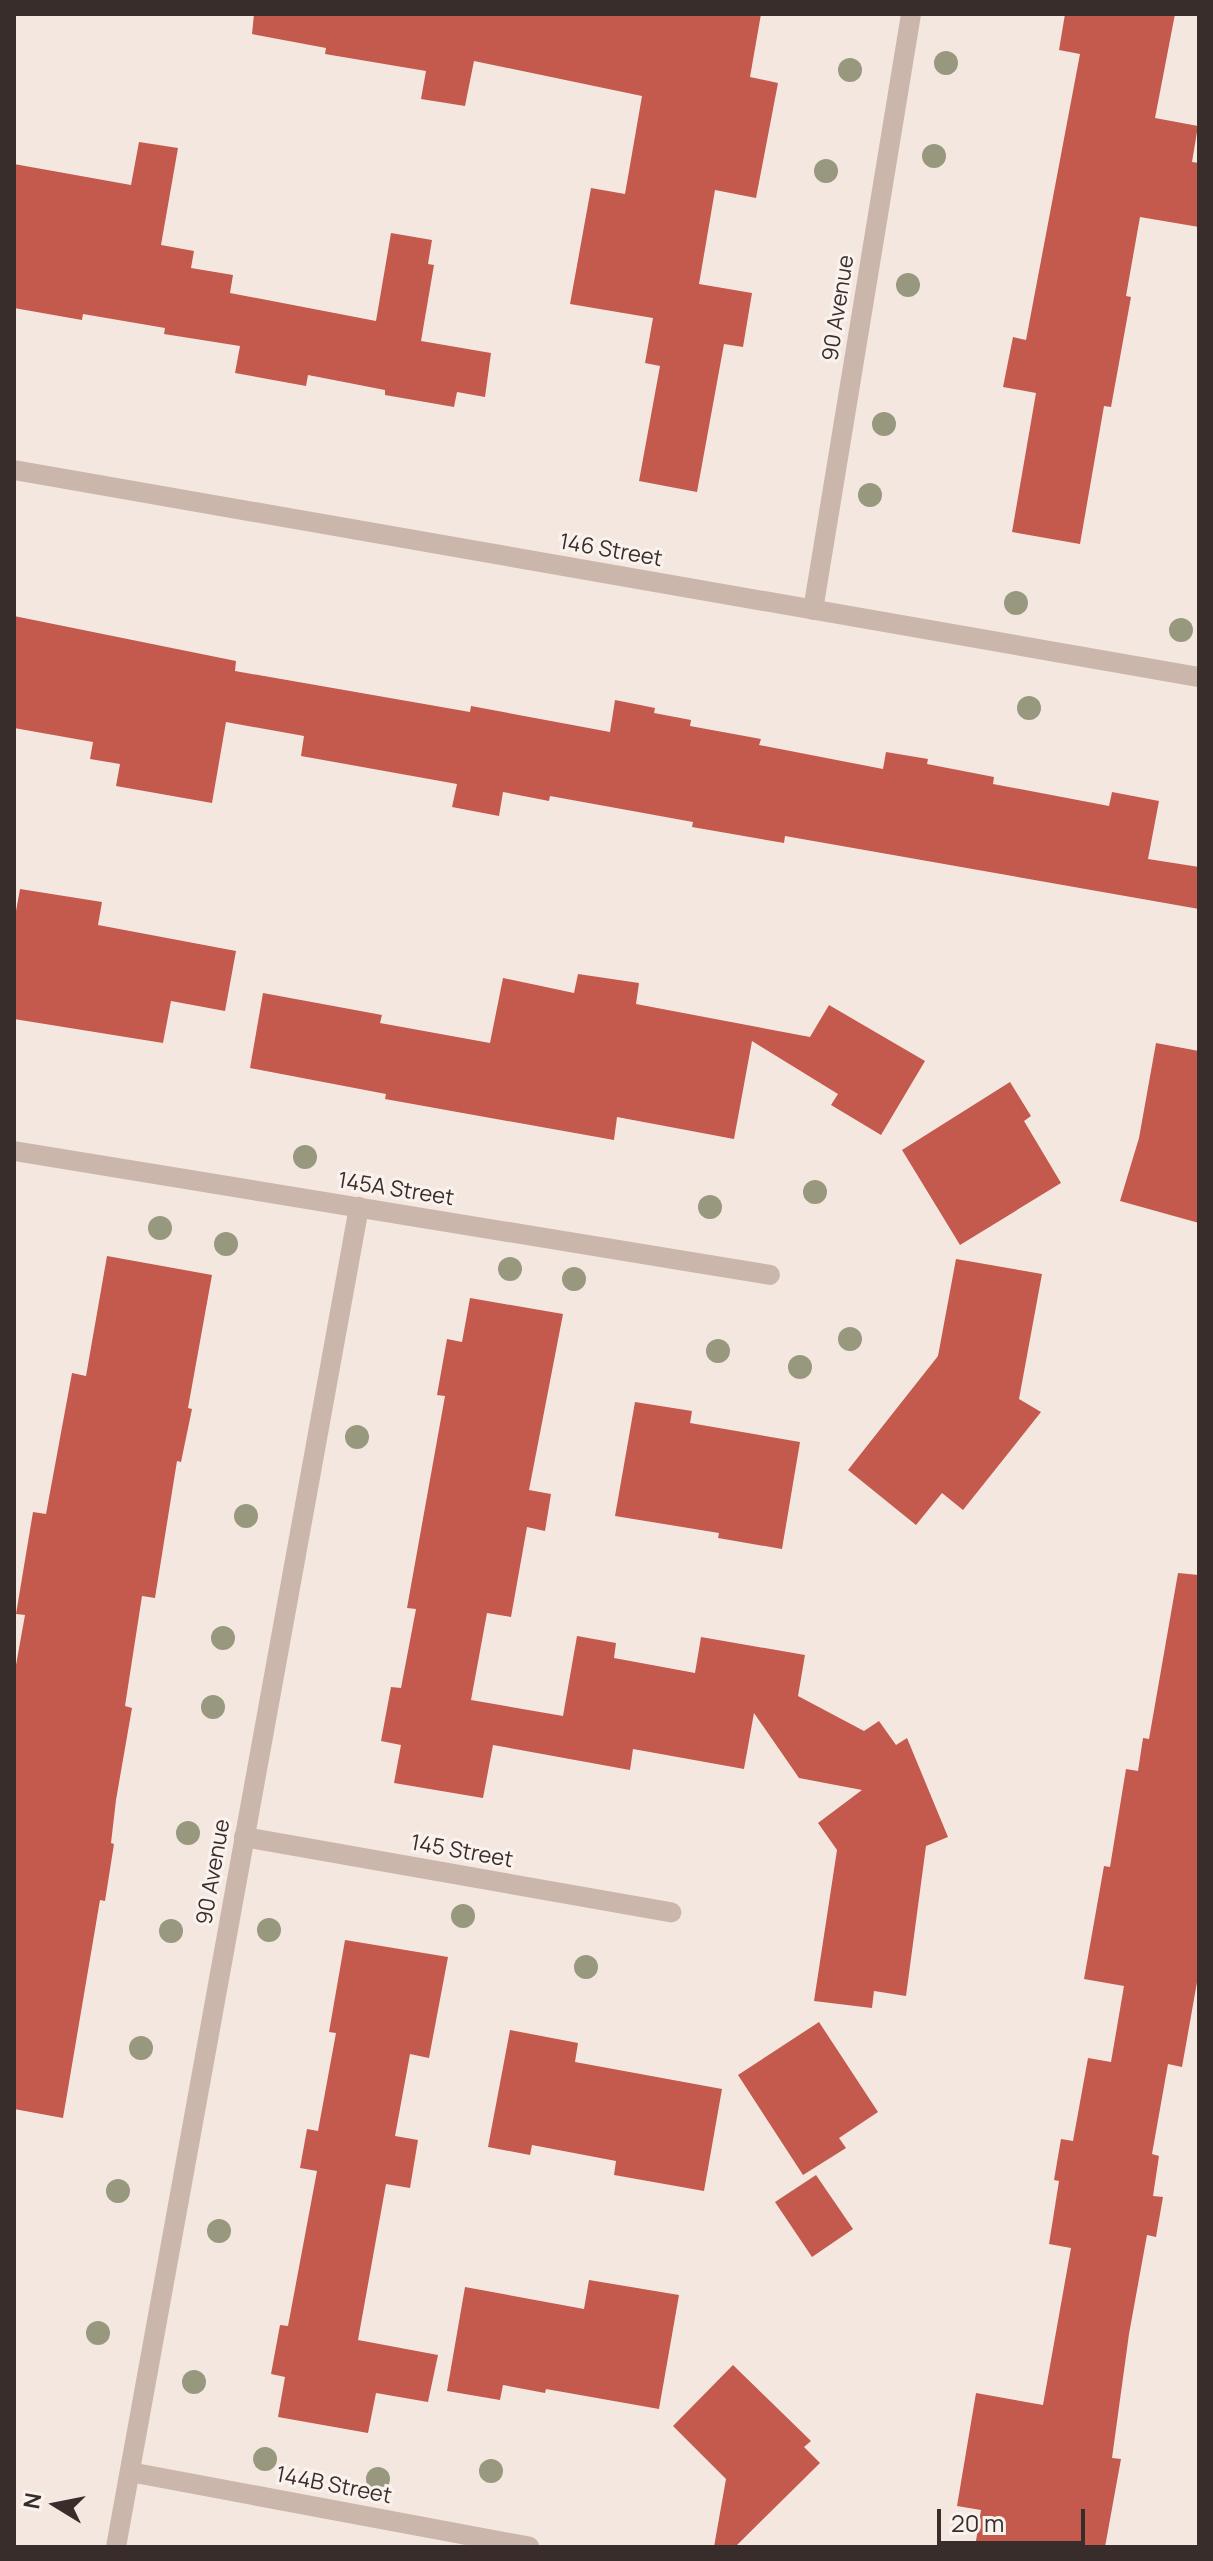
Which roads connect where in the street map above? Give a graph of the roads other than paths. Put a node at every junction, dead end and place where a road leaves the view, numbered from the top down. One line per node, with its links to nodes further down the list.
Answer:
1 (911, 14): 3 (street, 90 Avenue)
2 (14, 470): 3 (street, 146 Street)
3 (813, 610): 4 (street, 146 Street)
4 (1199, 677)
5 (14, 1151): 6 (street, 145A Street)
6 (359, 1207): 7 (street, 145A Street); 8 (street, 90 Avenue)
7 (770, 1275)
8 (244, 1837): 9 (street, 145 Street); 10 (street, 90 Avenue)
9 (671, 1912)
10 (130, 2472): 11 (street, 90 Avenue); 12 (street, 144B Street)
11 (116, 2547)
12 (529, 2547)

